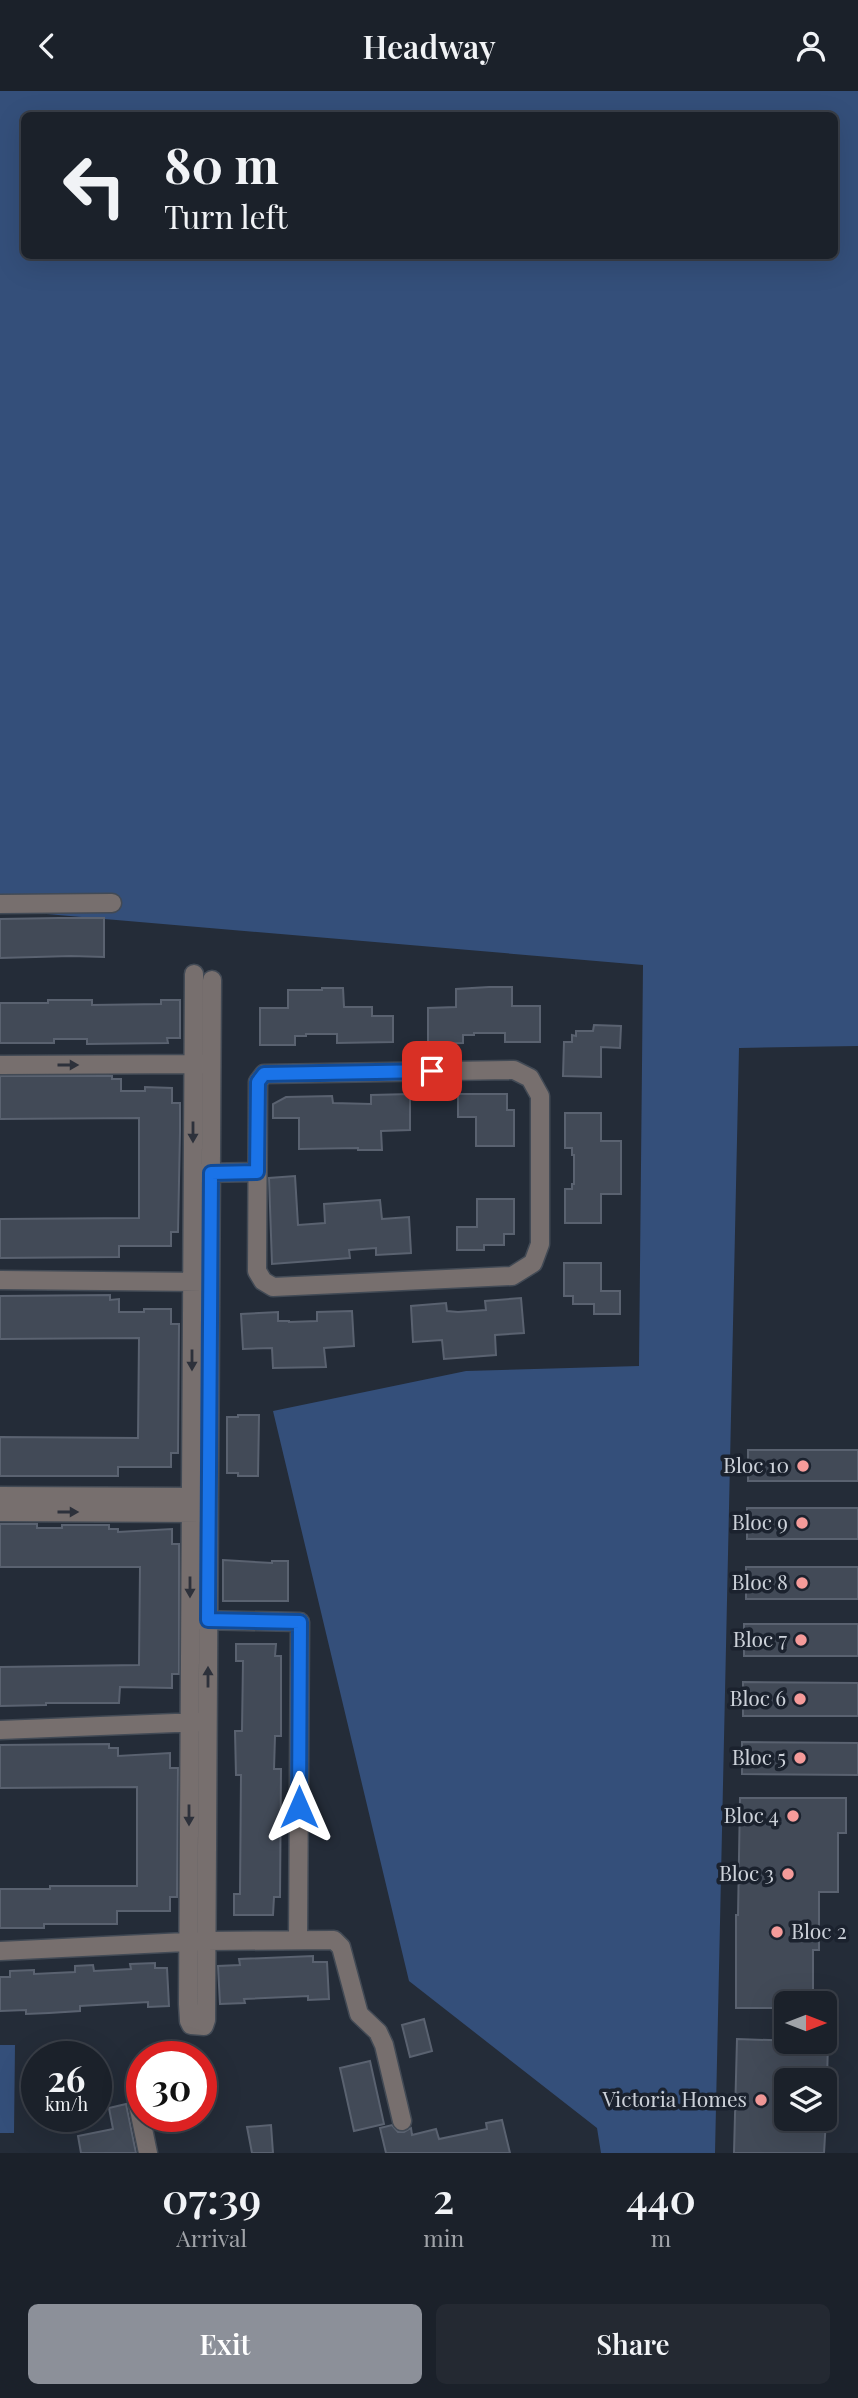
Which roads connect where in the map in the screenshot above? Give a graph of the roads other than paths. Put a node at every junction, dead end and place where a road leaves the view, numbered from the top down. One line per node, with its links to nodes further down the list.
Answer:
1 (112, 903): 2 (street)
2 (0, 904)
3 (194, 974): 5 (street)
4 (212, 980): 5 (street)
5 (203, 1064): 6 (street, one-way to 5); 8 (street)
6 (0, 1065)
7 (257, 1172): 7 (street); 8 (street)
8 (202, 1173): 10 (street)
9 (0, 1280): 10 (street)
10 (201, 1282): 12 (street)
11 (0, 1496): 12 (street)
12 (200, 1505): 13 (street, one-way to 12); 14 (street)
13 (0, 1513)
14 (199, 1620): 15 (street); 17 (street)
15 (199, 1722): 16 (street); 18 (street)
16 (0, 1730)
17 (298, 1940): 18 (street); 20 (street)
18 (197, 1941): 19 (street)
19 (0, 1951)
20 (402, 2120)
21 (144, 2132): 22 (street)
22 (148, 2153)

